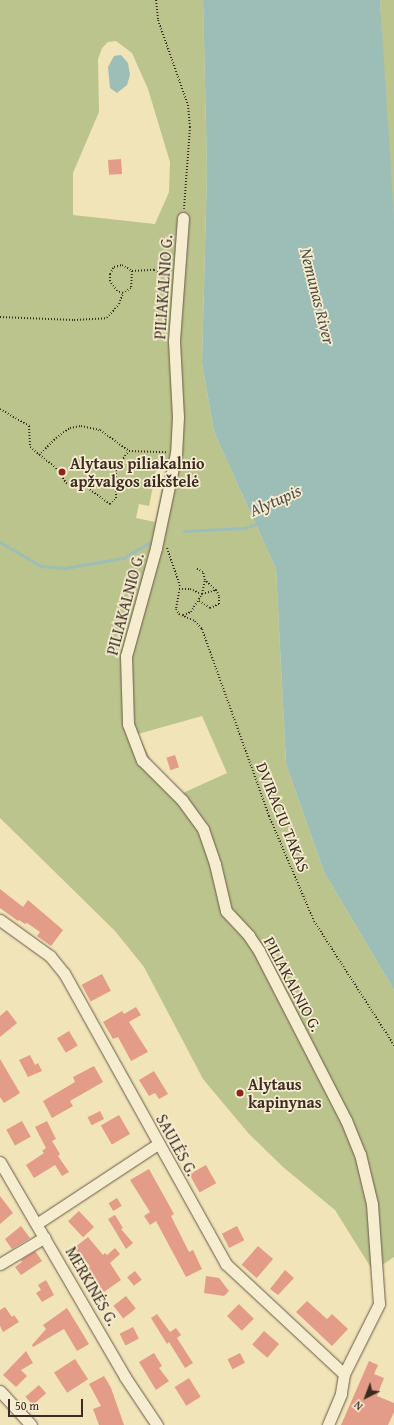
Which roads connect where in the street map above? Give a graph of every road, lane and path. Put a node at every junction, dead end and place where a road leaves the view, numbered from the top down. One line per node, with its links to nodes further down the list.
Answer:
1 (156, 0): 2 (path)
2 (183, 218): 4 (street, PILIAKALNIO G.)
3 (132, 271): 4 (path); 5 (path); 5 (path)
4 (178, 281): 9 (street, PILIAKALNIO G.)
5 (123, 293): 6 (path)
6 (0, 317)
7 (0, 409): 10 (path)
8 (129, 451): 9 (path); 10 (path); 10 (path)
9 (176, 453): 26 (street, PILIAKALNIO G.)
10 (39, 455)
11 (166, 546): 16 (path)
12 (196, 568): 13 (path)
13 (205, 580): 14 (path); 16 (path)
14 (216, 590): 16 (path); 17 (path)
15 (179, 592): 18 (path)
16 (202, 594): 17 (path)
17 (199, 601): 18 (path)
18 (182, 615): 20 (path, DVIRACIU TAKAS)
19 (0, 920): 21 (street, SAULĖS G.)
20 (394, 1045)
21 (158, 1144): 23 (street); 26 (street, SAULĖS G.)
22 (0, 1162): 23 (street, MERKINĖS G.)
23 (38, 1223): 24 (street, MERKINĖS G.)
24 (46, 1237): 25 (street); 29 (street, MERKINĖS G.)
25 (0, 1264)
26 (344, 1374): 30 (street, PILIAKALNIO G.)
27 (0, 1391): 28 (street)
28 (30, 1425)
29 (157, 1425)
30 (328, 1425)

